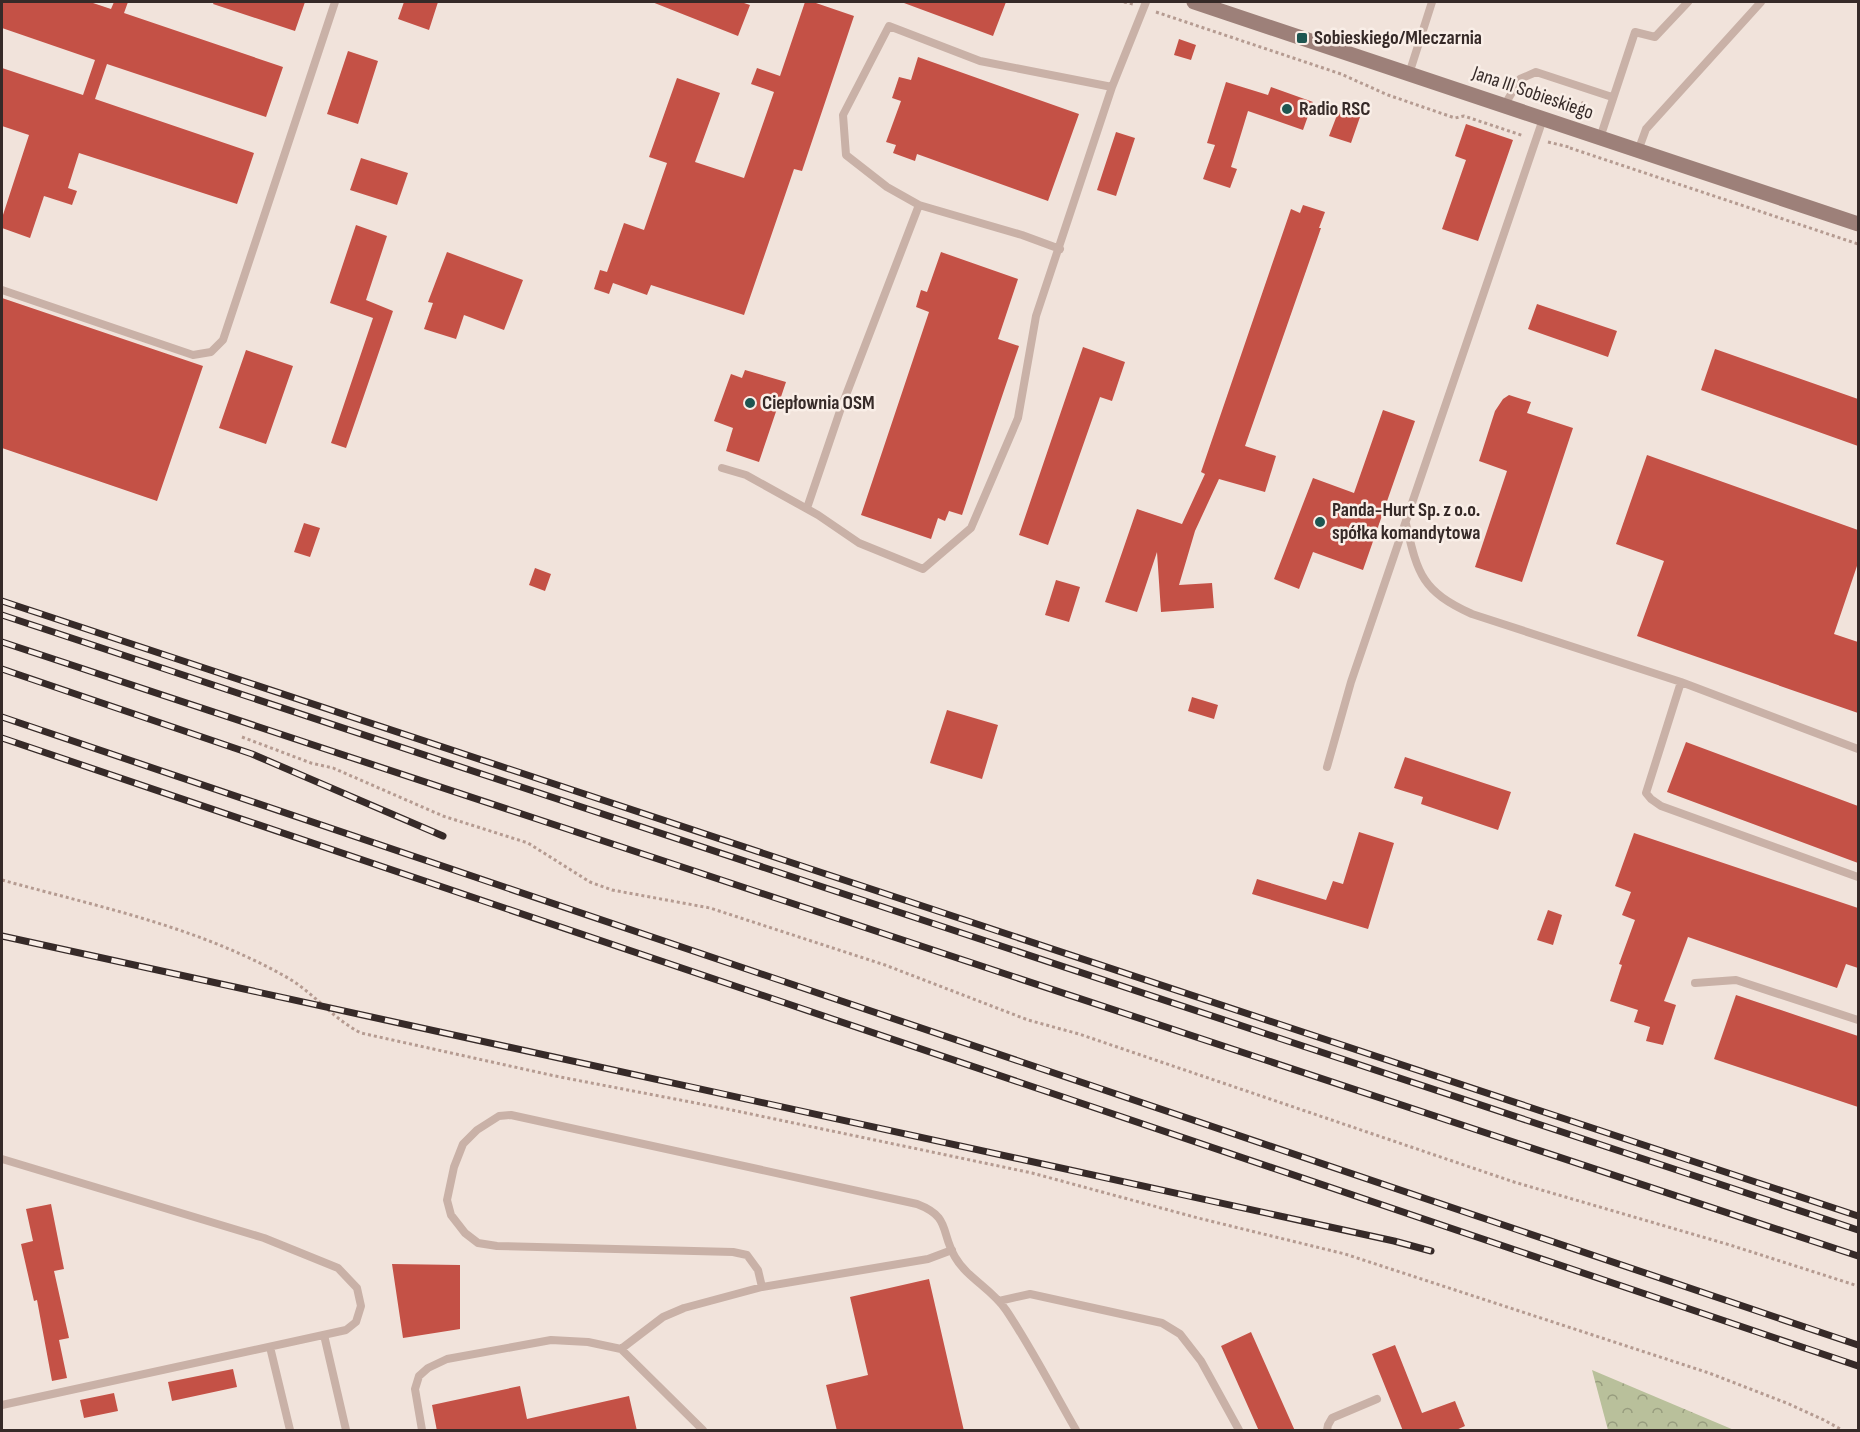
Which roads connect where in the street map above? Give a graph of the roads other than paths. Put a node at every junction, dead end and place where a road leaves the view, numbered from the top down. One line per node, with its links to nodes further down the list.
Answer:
1 (335, 2): 17 (lane)
2 (1194, 2): 7 (main road, Jana III Sobieskiego)
3 (1432, 2): 7 (lane)
4 (1688, 2): 9 (lane)
5 (1761, 2): 13 (lane)
6 (1144, 5): 8 (lane)
7 (1409, 74): 10 (main road, Jana III Sobieskiego)
8 (1113, 87): 14 (lane); 16 (lane)
9 (1612, 97): 10 (lane); 12 (lane)
10 (1504, 106): 11 (main road, Jana III Sobieskiego)
11 (1543, 119): 12 (main road, Jana III Sobieskiego); 20 (lane)
12 (1600, 138): 13 (main road, Jana III Sobieskiego)
13 (1638, 151): 15 (main road, Jana III Sobieskiego)
14 (918, 205): 16 (lane); 19 (lane)
15 (1858, 224)
16 (1060, 249): 19 (lane)
17 (2, 290)
18 (722, 468): 19 (lane)
19 (807, 508)
20 (1406, 523): 21 (lane); 23 (lane)
21 (1681, 682): 22 (lane); 24 (lane)
22 (1858, 749)
23 (1326, 767)
24 (1858, 877)
25 (1695, 983): 26 (lane)
26 (1858, 1020)
27 (2, 1159): 31 (lane)
28 (952, 1250): 29 (lane); 29 (lane); 30 (lane)
29 (762, 1287): 33 (lane)
30 (999, 1301): 40 (lane); 41 (lane)
31 (324, 1335): 32 (lane); 37 (lane)
32 (270, 1347): 35 (lane); 36 (lane)
33 (621, 1349): 38 (lane); 39 (lane)
34 (1377, 1399): 42 (lane)
35 (2, 1406)
36 (290, 1431)
37 (346, 1431)
38 (422, 1431)
39 (703, 1431)
40 (1076, 1431)
41 (1239, 1431)
42 (1327, 1431)

